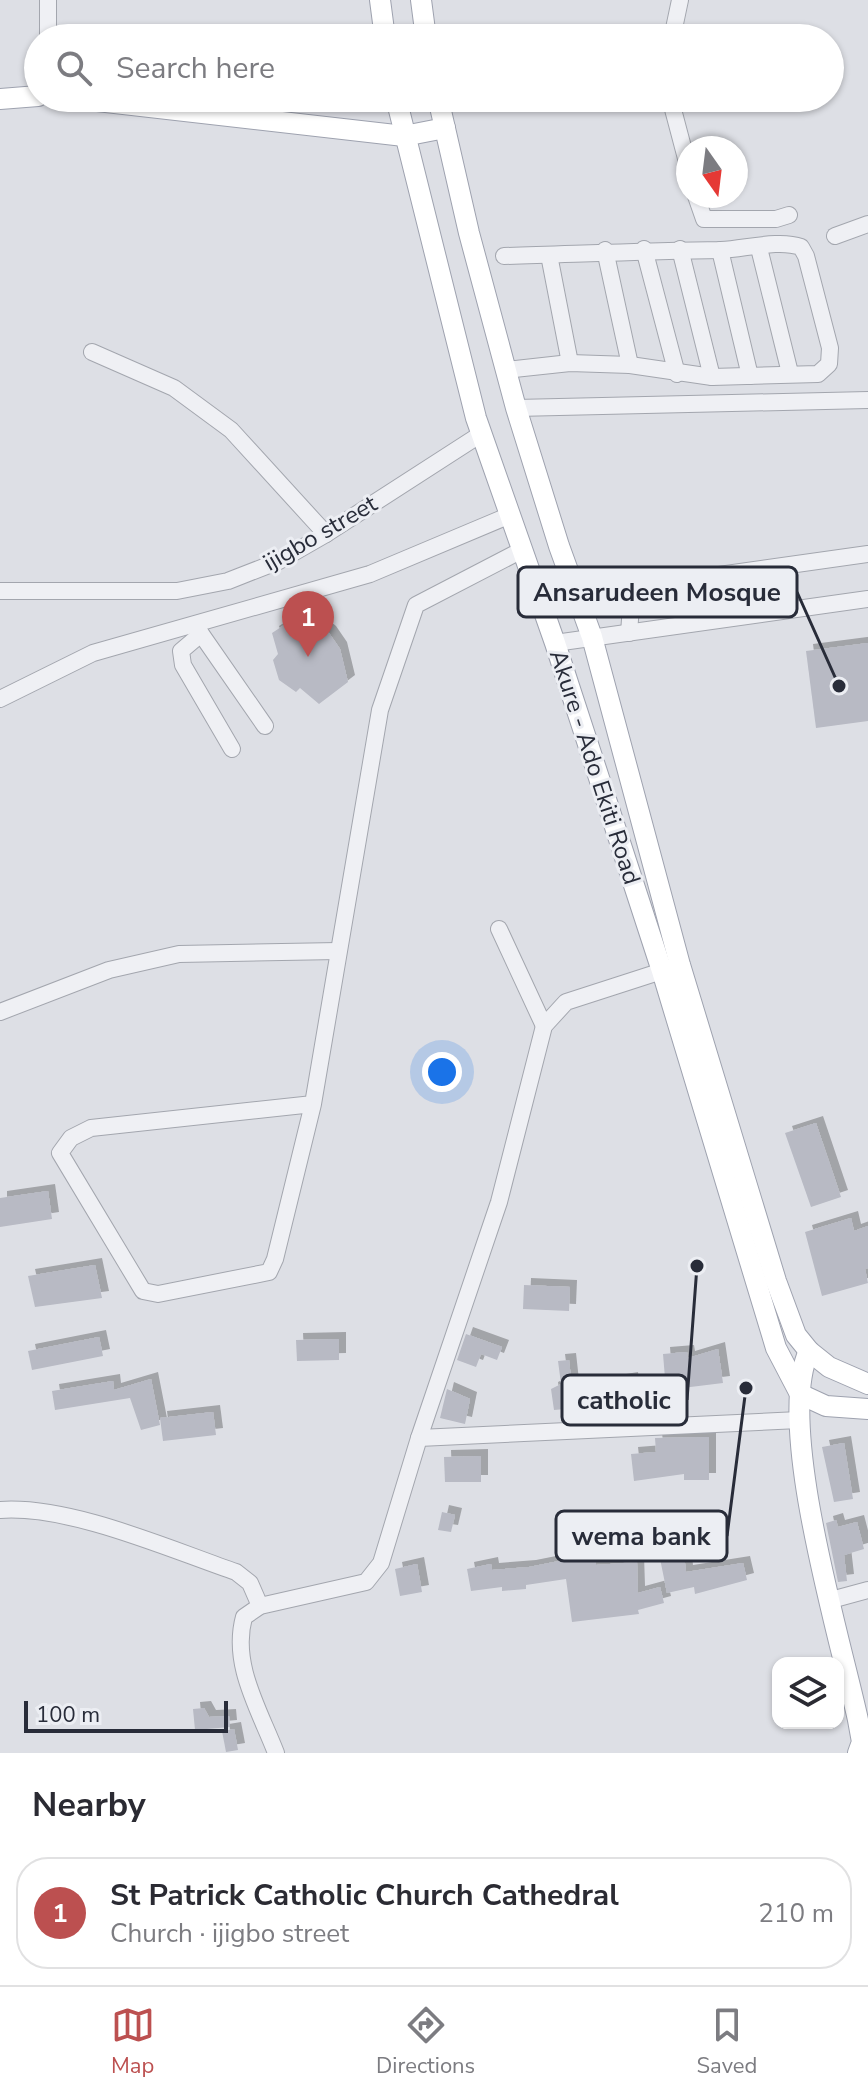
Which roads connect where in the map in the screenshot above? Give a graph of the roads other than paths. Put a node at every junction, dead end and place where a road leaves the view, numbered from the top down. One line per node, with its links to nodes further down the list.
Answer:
1 (48, 0): 5 (street)
2 (380, 0): 6 (main road)
3 (421, 0): 7 (main road)
4 (680, 0): 8 (street)
5 (48, 24)
6 (383, 24)
7 (424, 24)
8 (675, 24)
9 (24, 97): 10 (main road)
10 (0, 99)
11 (194, 112): 16 (main road)
12 (399, 112): 16 (main road, Akure - Ado Ekiti Road)
13 (441, 112): 15 (main road, Akure - Ado Ekiti Road)
14 (674, 112): 17 (street)
15 (445, 128): 16 (main road); 32 (main road, Akure - Ado Ekiti Road)
16 (404, 136): 39 (main road, Akure - Ado Ekiti Road)
17 (680, 136)
18 (700, 208): 19 (street)
19 (789, 215)
20 (868, 224): 21 (street)
21 (835, 236)
22 (759, 248): 26 (street); 33 (street); 33 (street)
23 (644, 249): 24 (street); 25 (street); 34 (street)
24 (680, 249): 26 (street); 36 (street)
25 (605, 250): 27 (street); 31 (street)
26 (720, 250): 35 (street)
27 (549, 255): 28 (street); 30 (street)
28 (504, 256)
29 (92, 352): 41 (street)
30 (570, 363): 31 (street); 32 (street)
31 (630, 365): 34 (street)
32 (506, 370): 38 (main road, Akure - Ado Ekiti Road)
33 (790, 373): 35 (street)
34 (677, 374): 36 (street)
35 (750, 376): 36 (street)
36 (712, 377)
37 (868, 400): 38 (street)
38 (516, 408): 48 (main road, Akure - Ado Ekiti Road)
39 (481, 434): 40 (main road, Akure - Ado Ekiti Road); 41 (street, ijigbo street)
40 (508, 516): 42 (main road, Akure - Ado Ekiti Road); 46 (street)
41 (326, 534): 44 (street, ijigbo street)
42 (522, 550): 49 (main road, Akure - Ado Ekiti Road); 54 (street)
43 (868, 554): 47 (street)
44 (0, 591)
45 (868, 599): 47 (street)
46 (198, 629): 50 (street); 51 (street); 52 (street)
47 (629, 633): 48 (street)
48 (592, 637): 49 (street); 59 (main road, Akure - Ado Ekiti Road)
49 (555, 643): 55 (main road, Akure - Ado Ekiti Road)
50 (0, 699)
51 (265, 726)
52 (232, 749)
53 (499, 929): 57 (street)
54 (338, 951): 56 (street); 58 (street)
55 (662, 971): 57 (street); 61 (main road, Akure - Ado Ekiti Road)
56 (0, 1012)
57 (544, 1026): 64 (street)
58 (313, 1104): 58 (street)
59 (809, 1351): 60 (main road); 61 (main road)
60 (868, 1384)
61 (800, 1394): 62 (main road); 63 (main road)
62 (868, 1409)
63 (799, 1420): 64 (street); 67 (main road)
64 (419, 1438): 68 (street)
65 (0, 1510): 68 (street)
66 (868, 1590): 67 (street)
67 (831, 1600): 70 (main road)
68 (260, 1606): 69 (street)
69 (276, 1753)
70 (858, 1753)

